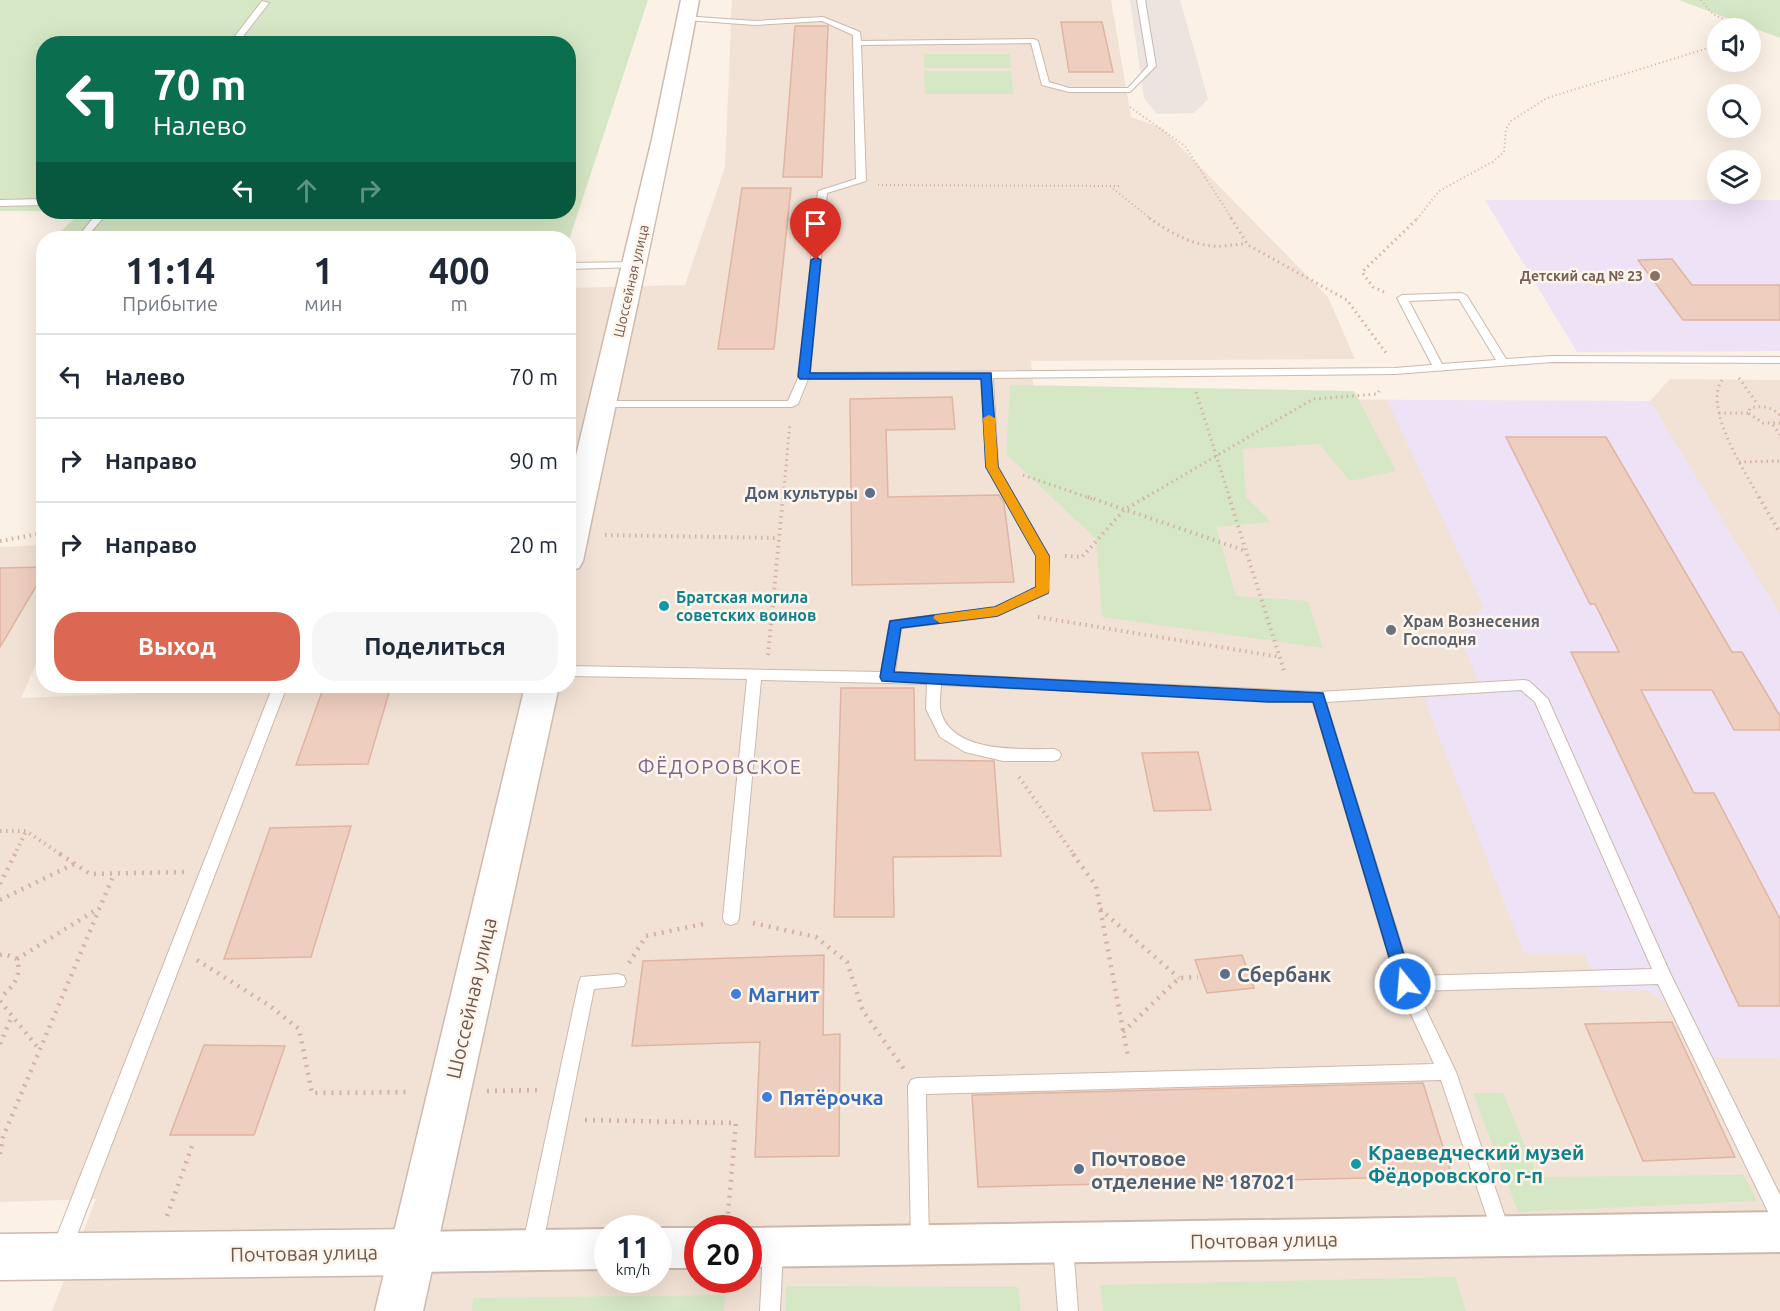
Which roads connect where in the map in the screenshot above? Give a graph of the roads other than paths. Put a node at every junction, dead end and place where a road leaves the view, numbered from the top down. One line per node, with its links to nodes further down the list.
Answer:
1 (1141, 0): 5 (lane)
2 (265, 3): 4 (lane)
3 (688, 9): 5 (lane); 10 (main road, Шоссейная улица)
4 (239, 36)
5 (857, 43): 16 (lane)
6 (36, 202): 7 (lane)
7 (0, 203)
8 (97, 219): 9 (lane)
9 (87, 231)
10 (635, 265): 11 (lane); 17 (main road, Шоссейная улица)
11 (576, 266)
12 (1780, 360): 13 (lane)
13 (1503, 363): 14 (lane); 14 (lane)
14 (1439, 368): 15 (lane)
15 (987, 375): 16 (lane); 21 (lane)
16 (804, 376): 17 (lane)
17 (601, 404): 18 (main road, Шоссейная улица)
18 (576, 517)
19 (576, 671): 20 (lane)
20 (760, 676): 21 (lane); 27 (lane)
21 (887, 677): 22 (lane)
22 (933, 680): 25 (lane); 26 (lane)
23 (277, 693): 43 (lane)
24 (540, 693): 40 (main road, Шоссейная улица)
25 (1318, 697): 28 (lane); 30 (lane)
26 (1054, 755)
27 (731, 918)
28 (1663, 976): 30 (lane); 32 (lane)
29 (618, 981): 39 (lane)
30 (1405, 984): 31 (lane)
31 (1447, 1072): 34 (lane); 36 (lane)
32 (1780, 1215)
33 (1780, 1232): 34 (street, Почтовая улица)
34 (1502, 1236): 35 (street, Почтовая улица)
35 (1062, 1243): 36 (street, Почтовая улица); 46 (lane)
36 (920, 1244): 37 (street, Почтовая улица)
37 (762, 1247)
38 (594, 1249): 39 (street, Почтовая улица)
39 (532, 1250): 40 (street, Почтовая улица)
40 (412, 1252): 43 (main road, Почтовая улица); 44 (main road, Шоссейная улица)
41 (762, 1254): 45 (lane)
42 (0, 1257): 43 (main road, Почтовая улица)
43 (59, 1257)
44 (399, 1311)
45 (770, 1311)
46 (1068, 1311)

